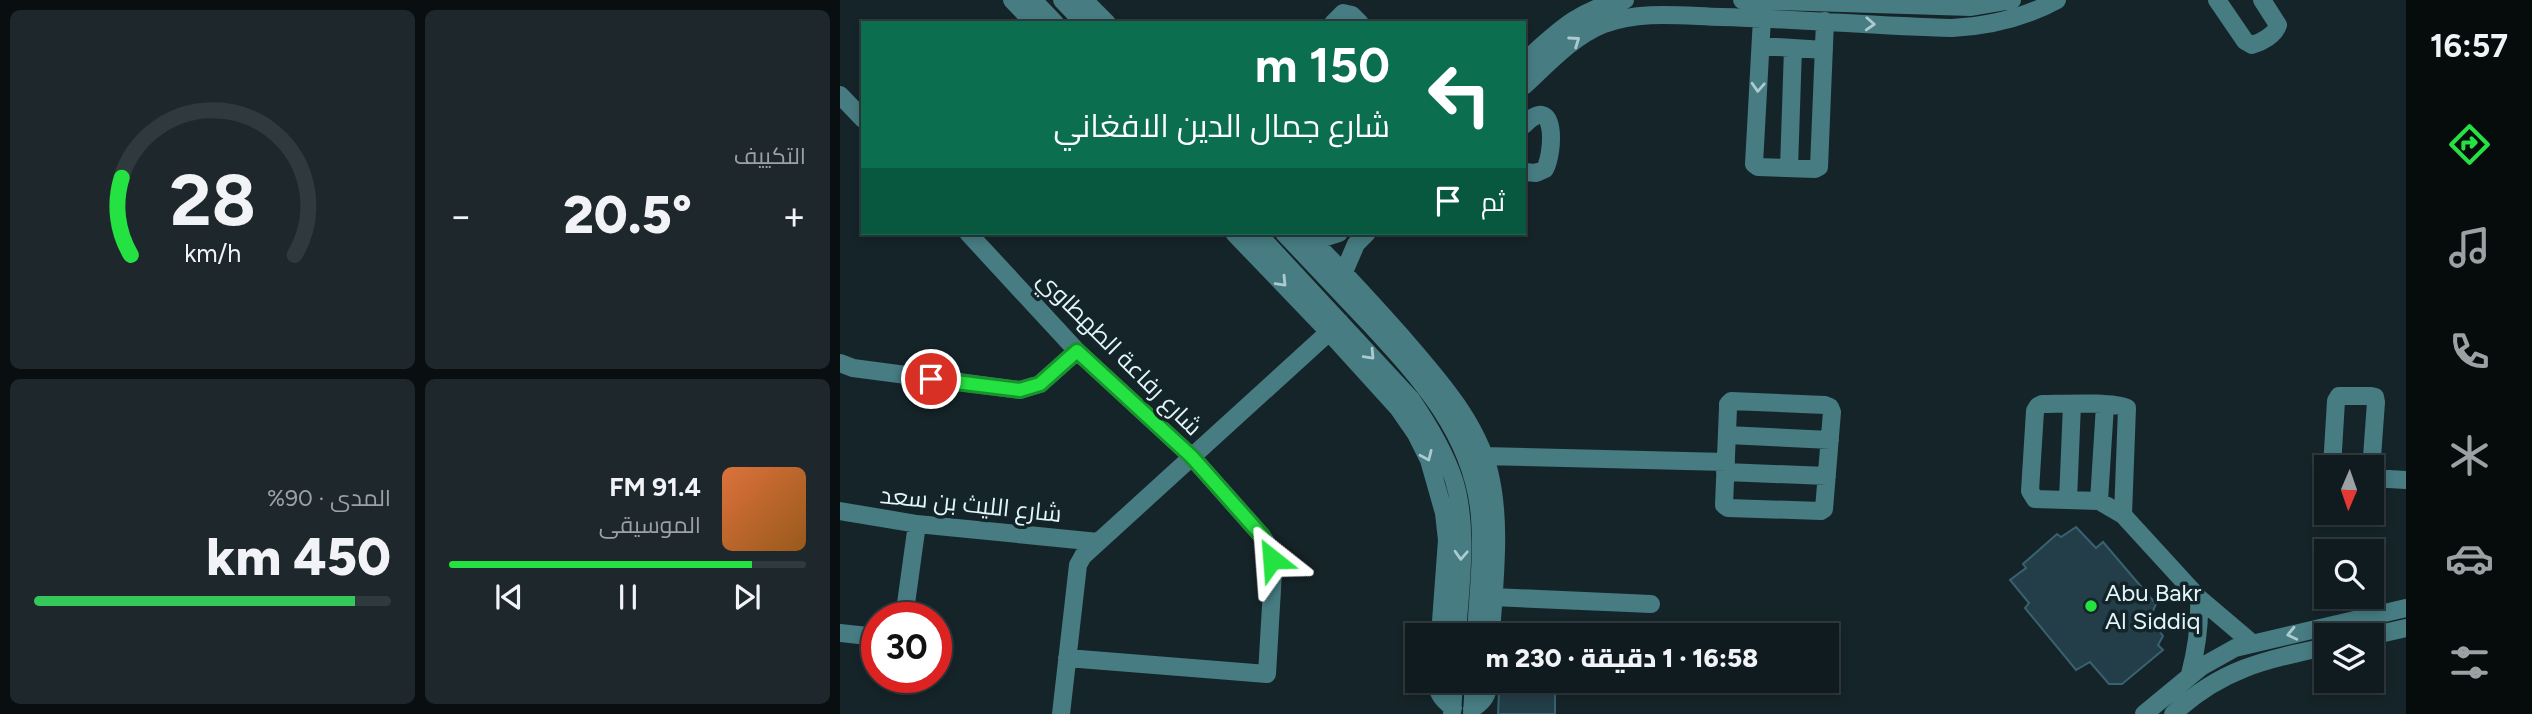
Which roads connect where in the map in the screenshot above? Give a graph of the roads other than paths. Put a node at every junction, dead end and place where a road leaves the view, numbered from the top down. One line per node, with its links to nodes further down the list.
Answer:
1 (1012, 0): 14 (street)
2 (1033, 0): 15 (street)
3 (1062, 0): 16 (street)
4 (1084, 0): 17 (street)
5 (1625, 0): 24 (street)
6 (1742, 0): 12 (street)
7 (2012, 0): 11 (street)
8 (2057, 0): 20 (street, one-way to 8)
9 (2217, 0): 10 (street)
10 (2262, 0)
11 (1885, 2): 12 (street)
12 (1795, 11): 13 (street); 20 (street)
13 (1762, 18): 21 (street); 25 (street, one-way to 13)
14 (1032, 21)
15 (1053, 21)
16 (1082, 21)
17 (1105, 21)
18 (1335, 21): 19 (street)
19 (1358, 21)
20 (1825, 21): 23 (street)
21 (1761, 46): 22 (street); 29 (street, one-way to 29)
22 (1793, 48): 23 (street); 29 (street)
23 (1824, 50): 29 (street)
24 (1526, 60)
25 (1526, 84)
26 (840, 95): 27 (street)
27 (861, 118)
28 (1526, 123): 30 (street)
29 (1789, 168)
30 (1526, 172)
31 (970, 235): 39 (street, شارع رفاعة الطهطاوي)
32 (1236, 235): 38 (street, one-way to 38)
33 (1259, 235): 38 (street)
34 (1286, 235): 66 (street)
35 (1365, 235): 37 (street)
36 (1310, 237): 37 (street)
37 (1344, 272): 47 (street)
38 (1334, 327): 48 (street); 64 (street, one-way to 64); 65 (street, one-way to 65)
39 (1077, 351): 40 (street); 48 (street, شارع رفاعة الطهطاوي)
40 (840, 363)
41 (2071, 404): 42 (street); 53 (street); 53 (street)
42 (2105, 405): 54 (street); 56 (street)
43 (1727, 435): 44 (street); 44 (street); 49 (street)
44 (1830, 440): 50 (street)
45 (2333, 455): 46 (street)
46 (2372, 455)
47 (1484, 456): 49 (street); 59 (street)
48 (1192, 457): 58 (street); 74 (street, شارع رفاعة الطهطاوي)
49 (1726, 467): 50 (street); 50 (street)
50 (1827, 476)
51 (2384, 479): 52 (street)
52 (2406, 480)
53 (2068, 500): 54 (street)
54 (2099, 501): 56 (street)
55 (840, 511): 57 (street, شارع الليث بن سعد)
56 (2123, 515): 60 (street)
57 (917, 524): 58 (street, شارع الليث بن سعد); 61 (street)
58 (1098, 542): 74 (street)
59 (1493, 597): 62 (street); 67 (street)
60 (2199, 598): 72 (street); 75 (street)
61 (906, 602)
62 (1651, 604)
63 (2406, 608): 72 (street, one-way to 72)
64 (1441, 623)
65 (1457, 623)
66 (1477, 623)
67 (1492, 623)
68 (2406, 628): 70 (street)
69 (840, 633): 71 (street)
70 (2384, 633)
71 (861, 635)
72 (2252, 643): 75 (street)
73 (2314, 649): 84 (street)
74 (1067, 658): 82 (street)
75 (2190, 674): 83 (street)
76 (1439, 693): 80 (street)
77 (1453, 693): 80 (street)
78 (1473, 693): 81 (street)
79 (1488, 693): 81 (street)
80 (1452, 711)
81 (1472, 711)
82 (1061, 714)
83 (2144, 714)
84 (2173, 714)

